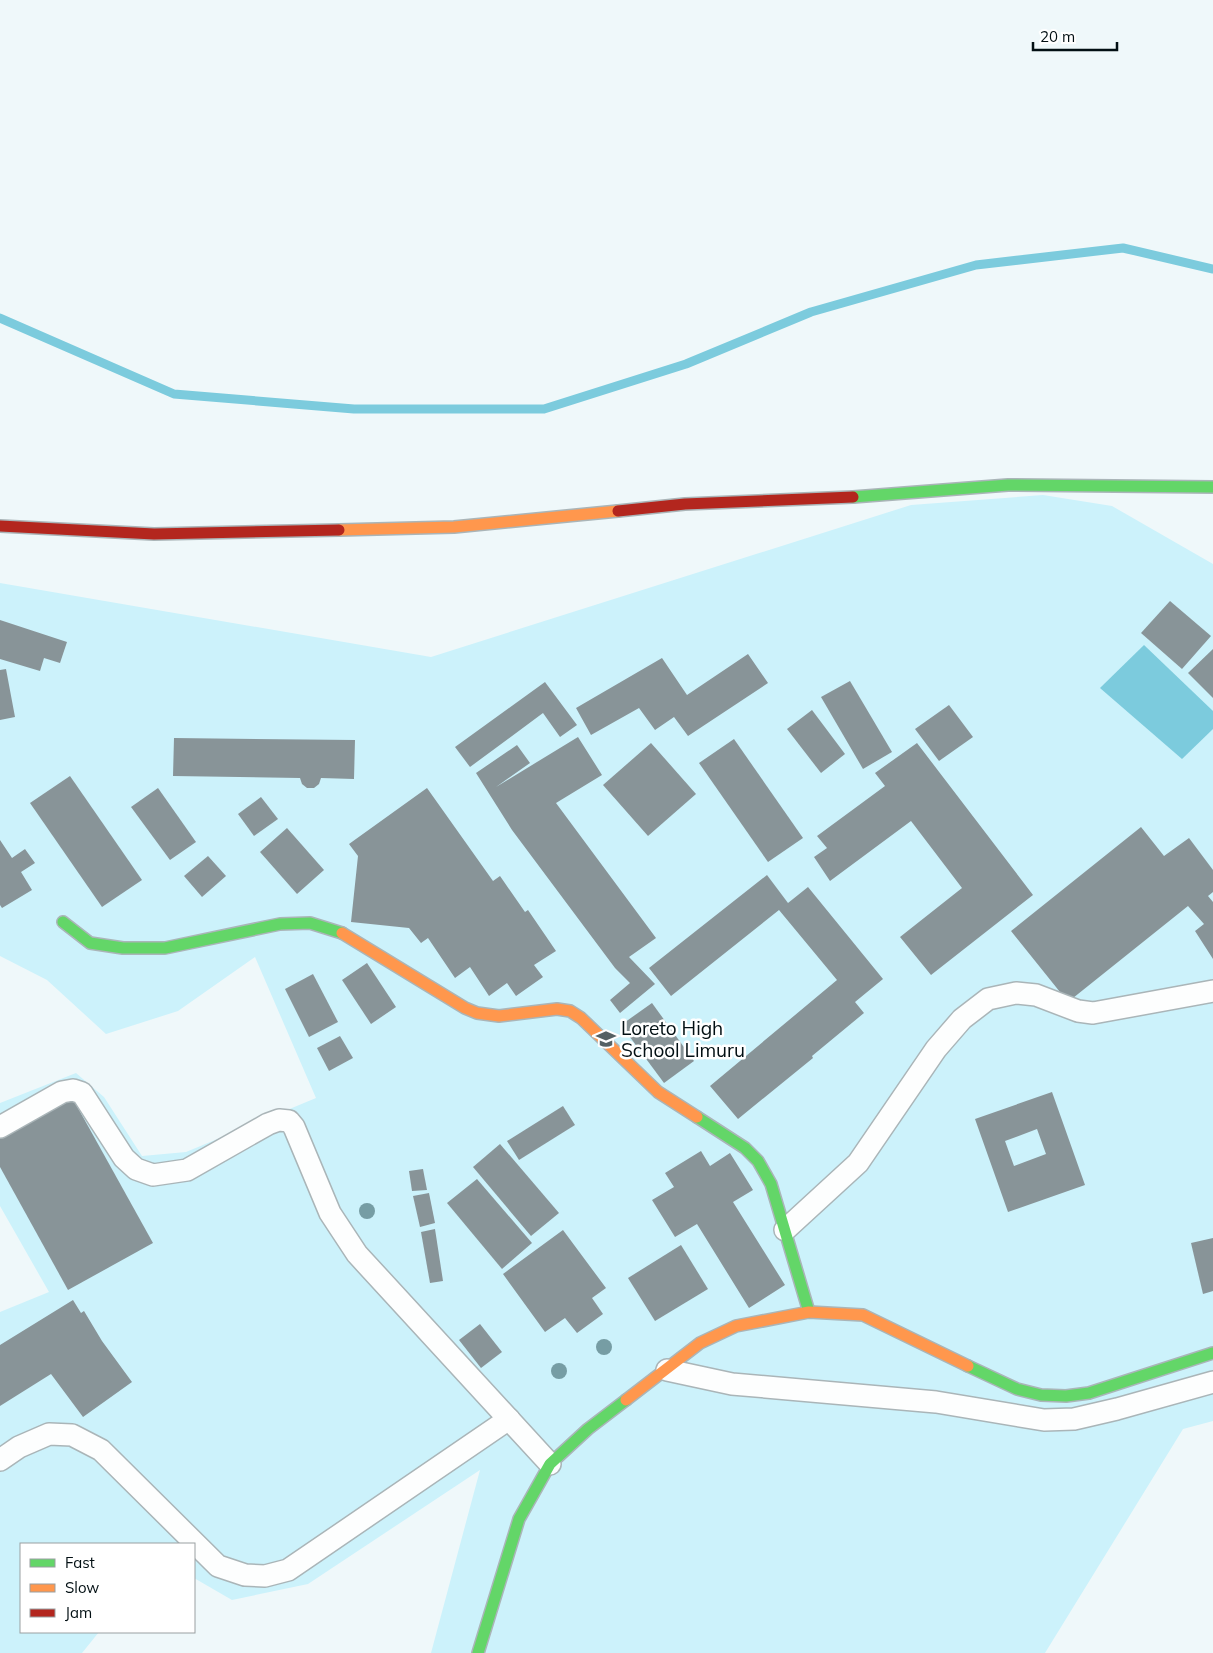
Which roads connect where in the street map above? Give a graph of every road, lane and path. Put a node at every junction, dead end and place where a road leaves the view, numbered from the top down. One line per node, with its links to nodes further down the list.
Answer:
1 (1213, 487): 2 (street)
2 (0, 526)
3 (63, 922): 6 (street)
4 (1213, 991): 6 (street)
5 (0, 1127): 11 (street)
6 (785, 1230): 7 (street)
7 (809, 1312): 8 (street); 9 (street)
8 (1213, 1352)
9 (667, 1370): 10 (street); 13 (street)
10 (1213, 1382)
11 (509, 1419): 13 (street); 14 (street)
12 (0, 1460): 15 (street)
13 (550, 1464): 16 (street)
14 (195, 1543)
15 (195, 1543)
16 (478, 1653)

